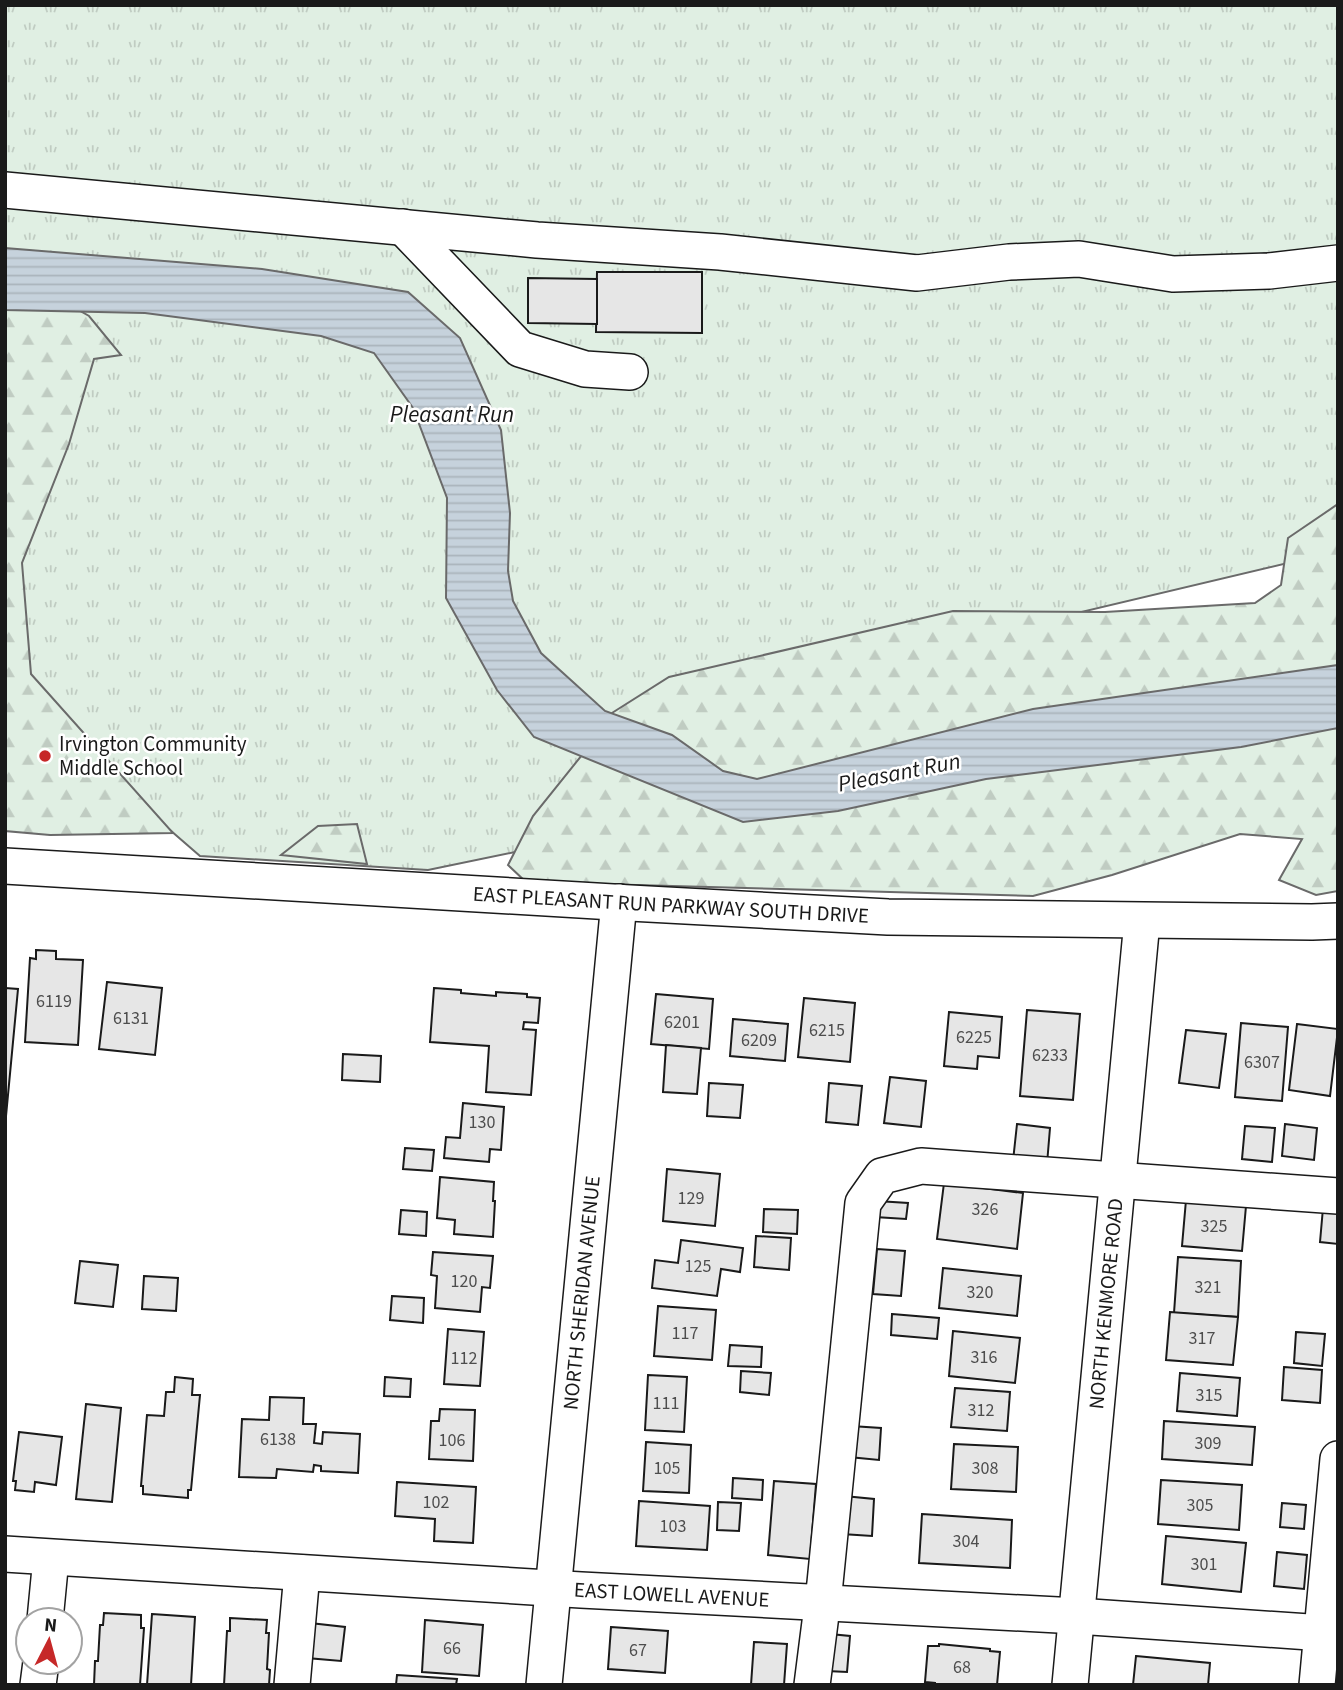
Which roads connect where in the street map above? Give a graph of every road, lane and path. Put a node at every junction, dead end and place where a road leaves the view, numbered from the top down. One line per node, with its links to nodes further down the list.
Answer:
1 (5, 190): 2 (street)
2 (403, 227): 3 (street); 4 (street)
3 (1338, 263)
4 (630, 372)
5 (5, 866): 6 (street, EAST PLEASANT RUN PARKWAY SOUTH DRIVE)
6 (619, 902): 7 (street, EAST PLEASANT RUN PARKWAY SOUTH DRIVE); 15 (street, NORTH SHERIDAN AVENUE)
7 (1142, 921): 8 (street, EAST PLEASANT RUN PARKWAY SOUTH DRIVE); 9 (street, NORTH KENMORE ROAD)
8 (1338, 921)
9 (1118, 1180): 10 (street); 16 (street); 18 (street, NORTH KENMORE ROAD)
10 (1338, 1196)
11 (1338, 1460): 19 (street)
12 (5, 1554): 13 (street, EAST LOWELL AVENUE)
13 (51, 1558): 14 (street, EAST LOWELL AVENUE); 17 (street)
14 (302, 1573): 15 (street, EAST LOWELL AVENUE); 20 (street)
15 (554, 1588): 16 (street, EAST LOWELL AVENUE); 21 (street, NORTH SHERIDAN AVENUE)
16 (823, 1603): 18 (street, EAST LOWELL AVENUE); 22 (street)
17 (46, 1606)
18 (1077, 1616): 19 (street, EAST LOWELL AVENUE); 23 (street, NORTH KENMORE ROAD)
19 (1330, 1634): 24 (street)
20 (292, 1685)
21 (544, 1685)
22 (812, 1685)
23 (1070, 1685)
24 (1317, 1685)

